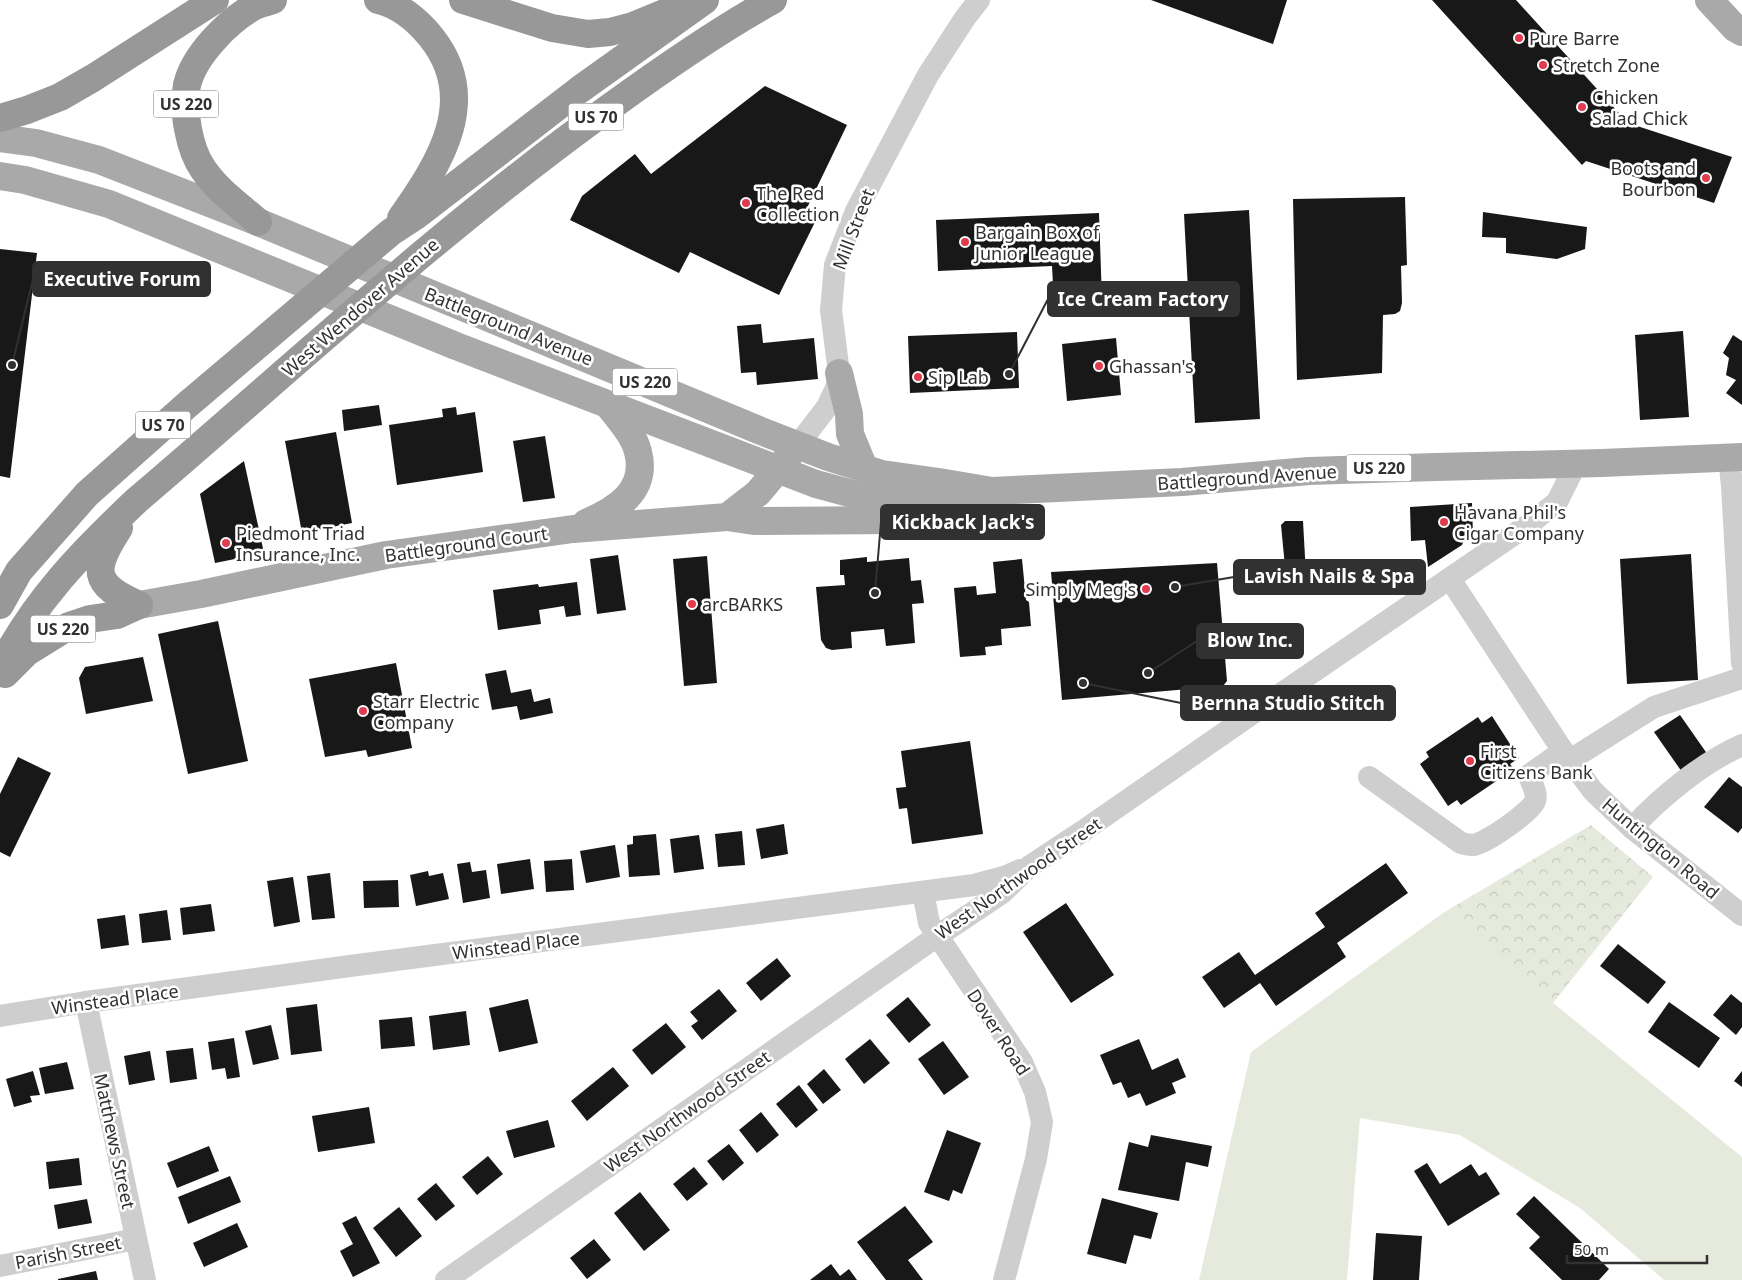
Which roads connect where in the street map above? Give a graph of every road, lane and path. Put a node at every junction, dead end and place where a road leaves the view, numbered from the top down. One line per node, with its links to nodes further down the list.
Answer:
1 (215, 0): 11 (highway)
2 (274, 0): 14 (highway, US 220)
3 (378, 0): 15 (highway)
4 (463, 0): 5 (highway)
5 (693, 0)
6 (705, 0): 15 (highway, West Wendover Avenue / US 70)
7 (979, 0): 16 (street, Mill Street)
8 (1708, 0): 10 (main road)
9 (768, 3): 24 (highway, West Wendover Avenue / US 70)
10 (1742, 32)
11 (0, 118)
12 (0, 138): 14 (main road, Battleground Avenue)
13 (0, 176): 17 (main road, Battleground Avenue)
14 (258, 222): 18 (main road, Battleground Avenue / US 220)
15 (391, 232): 28 (highway, West Wendover Avenue / US 70)
16 (839, 373): 18 (street, Mill Street); 21 (main road)
17 (609, 406): 22 (main road, Battleground Avenue); 27 (main road)
18 (798, 444): 21 (main road, Battleground Avenue / US 220); 22 (main road)
19 (1735, 457): 20 (main road, Battleground Avenue / US 220); 33 (street)
20 (1576, 464): 23 (main road, Battleground Avenue / US 220); 29 (street, West Northwood Street)
21 (864, 468): 23 (main road, Battleground Avenue / US 220)
22 (778, 470): 25 (main road, Battleground Avenue); 26 (main road)
23 (992, 491): 25 (main road, Battleground Avenue / US 220)
24 (136, 501): 31 (highway); 34 (highway, West Wendover Avenue / US 70)
25 (942, 506): 26 (main road, US 220)
26 (727, 517): 27 (main road, Battleground Court / US 220)
27 (573, 529): 31 (main road, Battleground Court / US 220)
28 (19, 571): 30 (highway); 32 (highway, West Wendover Avenue / US 70)
29 (1450, 579): 38 (street, Huntington Road); 41 (street, West Northwood Street)
30 (0, 592)
31 (139, 604): 36 (highway, US 220)
32 (0, 605)
33 (1742, 663)
34 (0, 669)
35 (1742, 678): 38 (street)
36 (0, 679)
37 (1742, 745): 40 (street)
38 (1566, 756): 39 (street); 40 (street, Huntington Road)
39 (1369, 777)
40 (1632, 828): 43 (street, Huntington Road)
41 (1030, 866): 42 (street, Winstead Place); 44 (street, West Northwood Street)
42 (923, 892): 44 (street, Dover Road); 45 (street, Winstead Place)
43 (1742, 915)
44 (936, 936): 50 (street, West Northwood Street); 51 (street, Dover Road)
45 (86, 1002): 46 (street, Winstead Place); 47 (street, Matthews Street)
46 (0, 1016)
47 (136, 1239): 48 (street, Parish Street); 49 (street, Matthews Street)
48 (0, 1266)
49 (145, 1280)
50 (446, 1280)
51 (1004, 1280)

